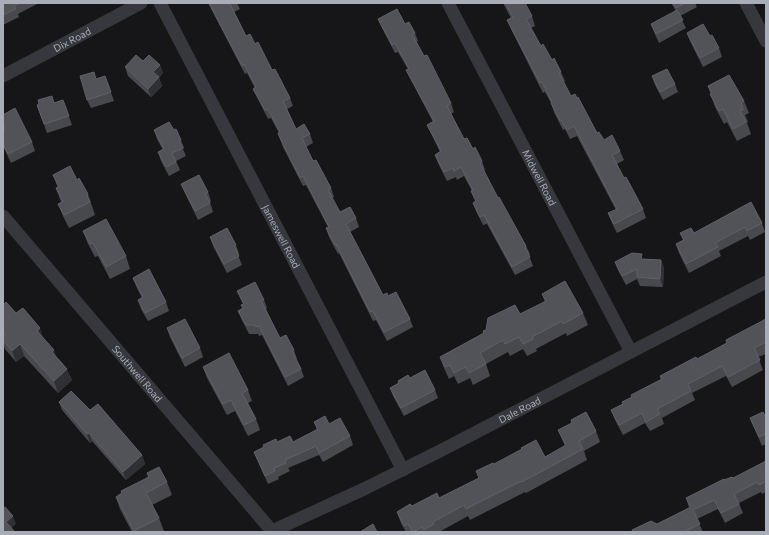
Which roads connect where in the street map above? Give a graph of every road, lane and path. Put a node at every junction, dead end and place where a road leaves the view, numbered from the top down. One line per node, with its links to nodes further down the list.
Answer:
1 (141, 3): 6 (street, Dix Road)
2 (160, 3): 10 (street, Jameswell Road)
3 (448, 3): 9 (street, Midwell Road)
4 (746, 3): 5 (street)
5 (766, 41)
6 (3, 76)
7 (3, 216): 11 (street, Southwell Road)
8 (766, 282): 9 (street, Dale Road)
9 (631, 352): 10 (street, Dale Road)
10 (403, 470): 11 (street, Dale Road)
11 (271, 532)

